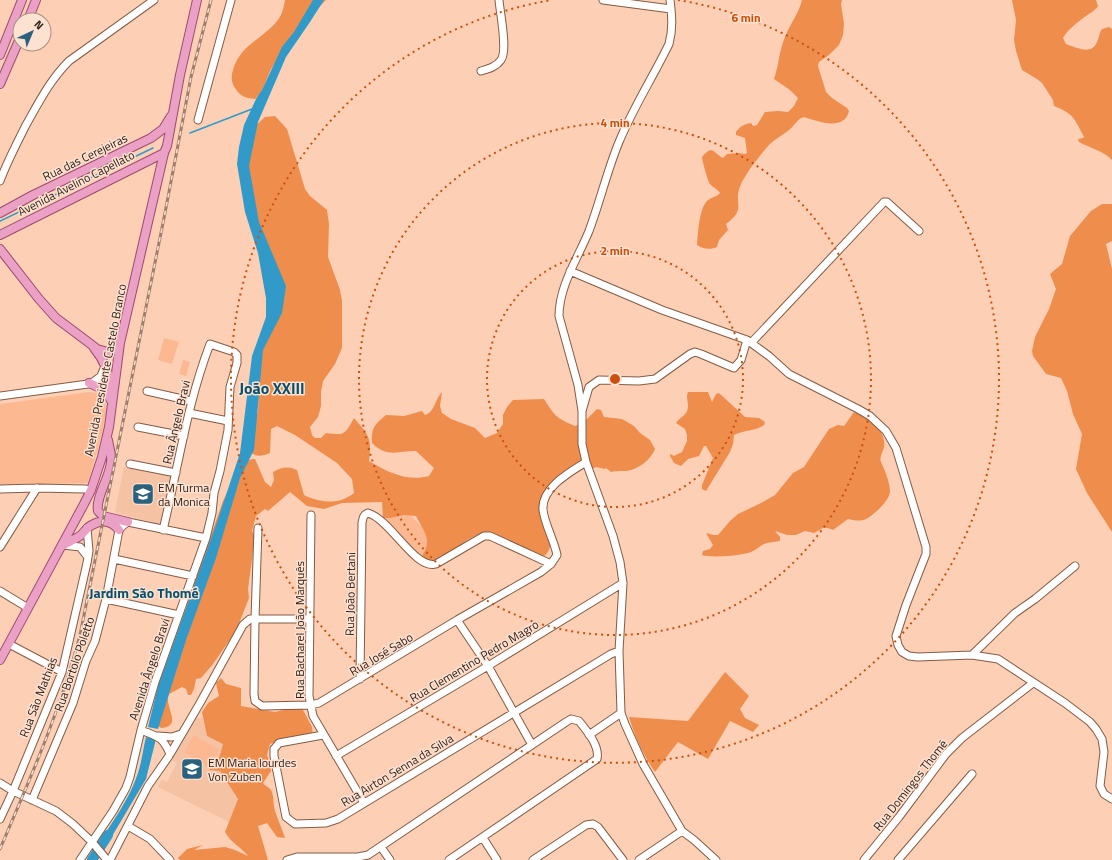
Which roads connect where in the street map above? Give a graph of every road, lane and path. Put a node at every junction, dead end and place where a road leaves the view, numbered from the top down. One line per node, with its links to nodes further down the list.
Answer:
1 (22, 0): 12 (main road)
2 (36, 0): 10 (main road)
3 (154, 0): 19 (street)
4 (197, 0): 15 (main road, Avenida Presidente Castelo Branco)
5 (231, 0): 16 (street)
6 (499, 0): 13 (street)
7 (603, 0): 9 (street)
8 (670, 0): 9 (street)
9 (671, 9): 25 (street)
10 (31, 12)
11 (14, 52): 14 (main road)
12 (0, 56)
13 (482, 71)
14 (0, 84)
15 (172, 114): 17 (main road, Rua das Cerejeiras); 18 (main road, Avenida Presidente Castelo Branco)
16 (198, 120)
17 (151, 138): 18 (main road); 21 (main road, Rua das Cerejeiras)
18 (167, 146): 23 (main road, Avenida Avelino Capellato); 28 (main road, Avenida Presidente Castelo Branco)
19 (1, 173): 20 (street)
20 (0, 181)
21 (0, 213)
22 (920, 231): 27 (street)
23 (0, 235)
24 (0, 249): 26 (main road)
25 (570, 271): 27 (street); 38 (street)
26 (88, 342): 28 (main road); 30 (main road)
27 (749, 342): 38 (street); 74 (street)
28 (120, 344): 33 (main road, Avenida Presidente Castelo Branco)
29 (237, 355): 36 (street, Rua Ângelo Bravi); 40 (street, Avenida Ângelo Bravi)
30 (105, 366): 31 (main road); 32 (street)
31 (110, 381): 32 (street); 33 (main road); 37 (main road)
32 (89, 383): 35 (street); 37 (main road)
33 (115, 389): 37 (main road, Avenida Presidente Castelo Branco)
34 (147, 391): 36 (street)
35 (0, 396)
36 (191, 401): 39 (street, Rua Ângelo Bravi)
37 (111, 403): 42 (main road, Avenida Presidente Castelo Branco)
38 (582, 411): 44 (street)
39 (189, 413): 40 (street); 43 (street, Rua Ângelo Bravi)
40 (228, 421): 56 (street, Avenida Ângelo Bravi)
41 (138, 427): 43 (street)
42 (107, 436): 49 (main road, Avenida Presidente Castelo Branco); 51 (main road)
43 (184, 436): 46 (street, Rua Ângelo Bravi)
44 (586, 462): 61 (street); 64 (street)
45 (130, 464): 46 (street)
46 (176, 473): 55 (street, Rua Ângelo Bravi)
47 (37, 488): 48 (street); 49 (street); 58 (street)
48 (0, 489)
49 (91, 490): 57 (main road, Avenida Presidente Castelo Branco)
50 (311, 515): 70 (street, Rua Bacharel João Marquês)
51 (128, 522): 54 (street); 55 (street)
52 (87, 528): 54 (main road); 57 (main road); 59 (street, Rua São Mathias)
53 (258, 528): 69 (street, Rua José Sabo)
54 (119, 530): 60 (street, Rua Bortolo Poletto)
55 (163, 530): 56 (street)
56 (206, 538): 63 (street, Avenida Ângelo Bravi)
57 (63, 545): 59 (street); 67 (main road, Avenida Presidente Castelo Branco)
58 (0, 547)
59 (87, 556): 77 (street, Rua São Mathias)
60 (114, 559): 63 (street); 66 (street, Rua Bortolo Poletto)
61 (551, 564): 71 (street, Rua José Sabo); 78 (street, Rua João Bertani)
62 (1075, 566): 74 (street)
63 (193, 576): 68 (street, Avenida Ângelo Bravi)
64 (623, 583): 73 (street); 76 (street, Rua Clementino Pedro Magro)
65 (0, 591): 67 (street)
66 (106, 599): 68 (street); 95 (street, Rua Bortolo Poletto)
67 (28, 608): 72 (main road, Avenida Presidente Castelo Branco)
68 (179, 615): 83 (street, Avenida Ângelo Bravi)
69 (255, 618): 70 (street); 80 (street, Rua José Sabo); 84 (street)
70 (310, 619): 80 (street, Rua Bacharel João Marquês)
71 (457, 620): 76 (street); 78 (street, Rua José Sabo)
72 (9, 644): 75 (main road, Avenida Presidente Castelo Branco); 77 (street)
73 (618, 651): 81 (street, Rua Airton Senna da Silva); 82 (street)
74 (972, 655): 79 (street)
75 (0, 660)
76 (488, 666): 81 (street); 90 (street, Rua Clementino Pedro Magro)
77 (62, 672): 93 (street, Rua São Mathias)
78 (360, 679): 80 (street, Rua José Sabo)
79 (1033, 683): 94 (street); 114 (street, Rua Domingos Thomé)
80 (310, 705): 85 (street, Rua Bacharel João Marquês)
81 (514, 712): 88 (street); 96 (street, Rua Airton Senna da Silva)
82 (621, 712): 86 (street); 99 (street)
83 (144, 731): 87 (street); 101 (street, Avenida Ângelo Bravi)
84 (181, 734): 87 (street); 89 (street)
85 (323, 735): 90 (street, Rua Bacharel João Marquês); 96 (street, Rua Airton Senna da Silva)
86 (589, 735): 88 (street); 100 (street)
87 (158, 736): 89 (street)
88 (532, 745): 102 (street)
89 (170, 754): 98 (street)
90 (336, 756): 96 (street, Rua Bacharel João Marquês)
91 (972, 774): 115 (street)
92 (0, 783): 93 (street)
93 (13, 791): 95 (street); 97 (street, Rua São Mathias)
94 (1112, 799)
95 (32, 800): 101 (street)
96 (364, 803)
97 (0, 818)
98 (128, 826): 103 (street); 105 (street)
99 (682, 831): 112 (street); 113 (street)
100 (483, 838): 108 (street); 109 (street)
101 (94, 844): 103 (street); 104 (street, Avenida Ângelo Bravi)
102 (381, 847): 106 (street); 107 (street)
103 (107, 858)
104 (80, 860)
105 (170, 860)
106 (287, 860)
107 (390, 860)
108 (449, 860)
109 (497, 860)
110 (533, 860): 111 (street)
111 (623, 860)
112 (639, 860)
113 (716, 860)
114 (864, 860)
115 (898, 860)

